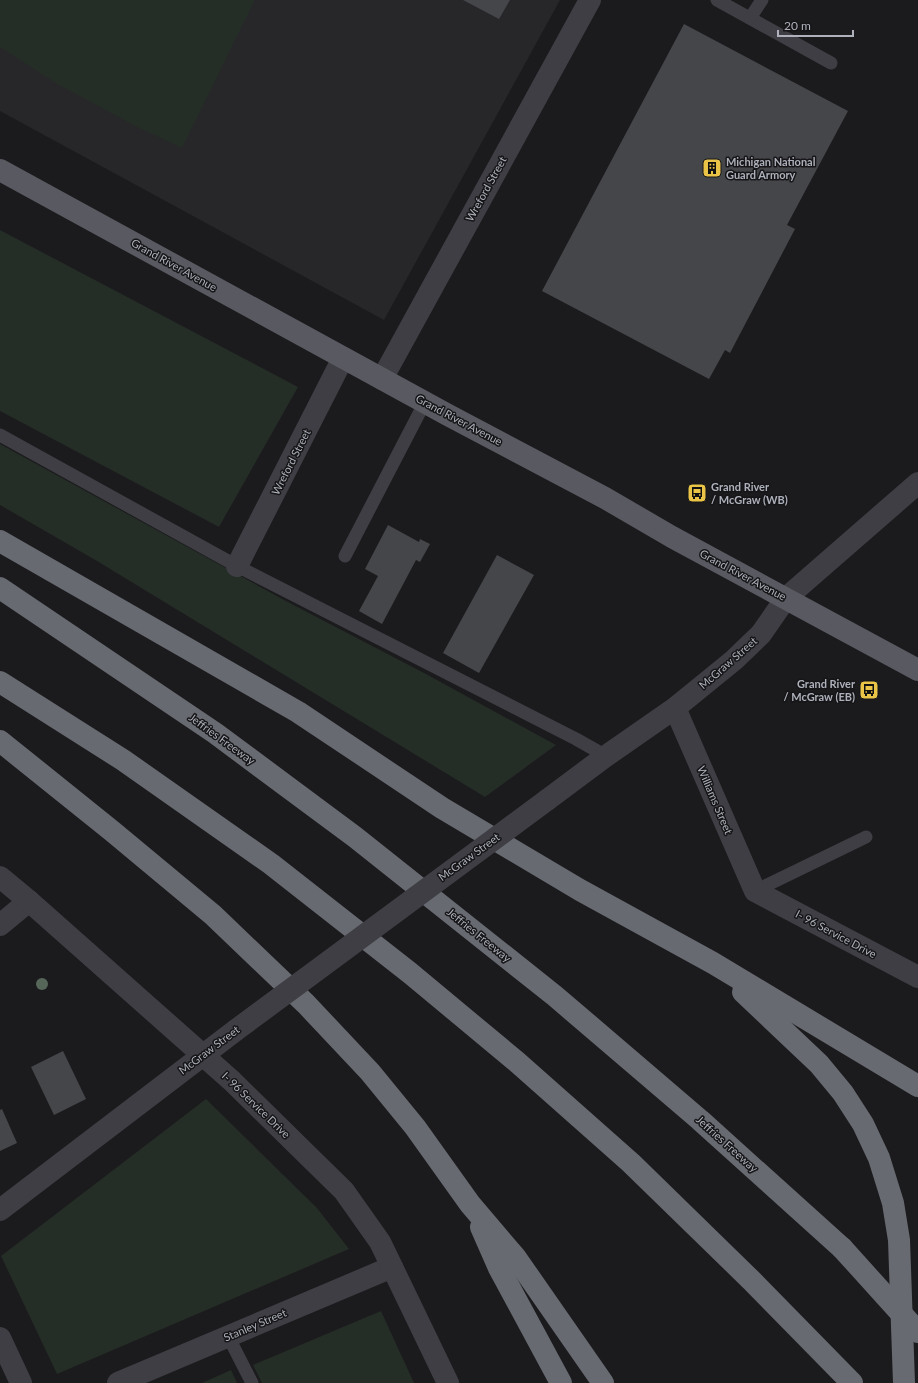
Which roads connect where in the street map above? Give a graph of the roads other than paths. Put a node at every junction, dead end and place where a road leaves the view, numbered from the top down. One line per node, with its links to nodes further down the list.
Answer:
1 (590, 0): 8 (street, Wreford Street)
2 (717, 0): 4 (lane)
3 (762, 0): 4 (lane)
4 (750, 18): 5 (lane)
5 (831, 63)
6 (0, 170): 7 (main road, Grand River Avenue)
7 (343, 358): 8 (main road, Grand River Avenue); 14 (street, Wreford Street)
8 (382, 379): 9 (main road, Grand River Avenue)
9 (425, 402): 13 (lane); 16 (main road, Grand River Avenue)
10 (0, 435): 14 (lane)
11 (918, 483): 16 (street, McGraw Street)
12 (0, 541): 27 (highway)
13 (345, 556)
14 (237, 566): 21 (lane)
15 (0, 588): 34 (highway, Jeffries Freeway, bridge)
16 (786, 598): 17 (main road, Grand River Avenue); 19 (street, McGraw Street)
17 (918, 670)
18 (0, 682): 43 (highway)
19 (675, 708): 21 (street, McGraw Street); 24 (street, Williams Street)
20 (0, 741): 31 (highway)
21 (606, 756): 29 (street, McGraw Street, bridge)
22 (866, 837): 24 (lane)
23 (0, 877): 25 (street, I- 96 Service Drive)
24 (755, 891): 28 (street, I- 96 Service Drive)
25 (29, 901): 26 (street); 29 (street, I- 96 Service Drive)
26 (0, 925)
27 (713, 963): 30 (highway); 44 (highway)
28 (918, 977)
29 (203, 1054): 32 (street, McGraw Street); 33 (street, I- 96 Service Drive)
30 (918, 1086)
31 (470, 1204): 41 (highway); 42 (highway)
32 (0, 1210)
33 (392, 1266): 35 (street, Stanley Street); 40 (street, I- 96 Service Drive)
34 (918, 1332)
35 (228, 1336): 38 (street, Stanley Street); 39 (lane)
36 (0, 1338): 37 (street)
37 (21, 1383)
38 (118, 1383)
39 (252, 1383)
40 (448, 1383)
41 (561, 1383)
42 (603, 1383)
43 (852, 1383)
44 (904, 1383)

